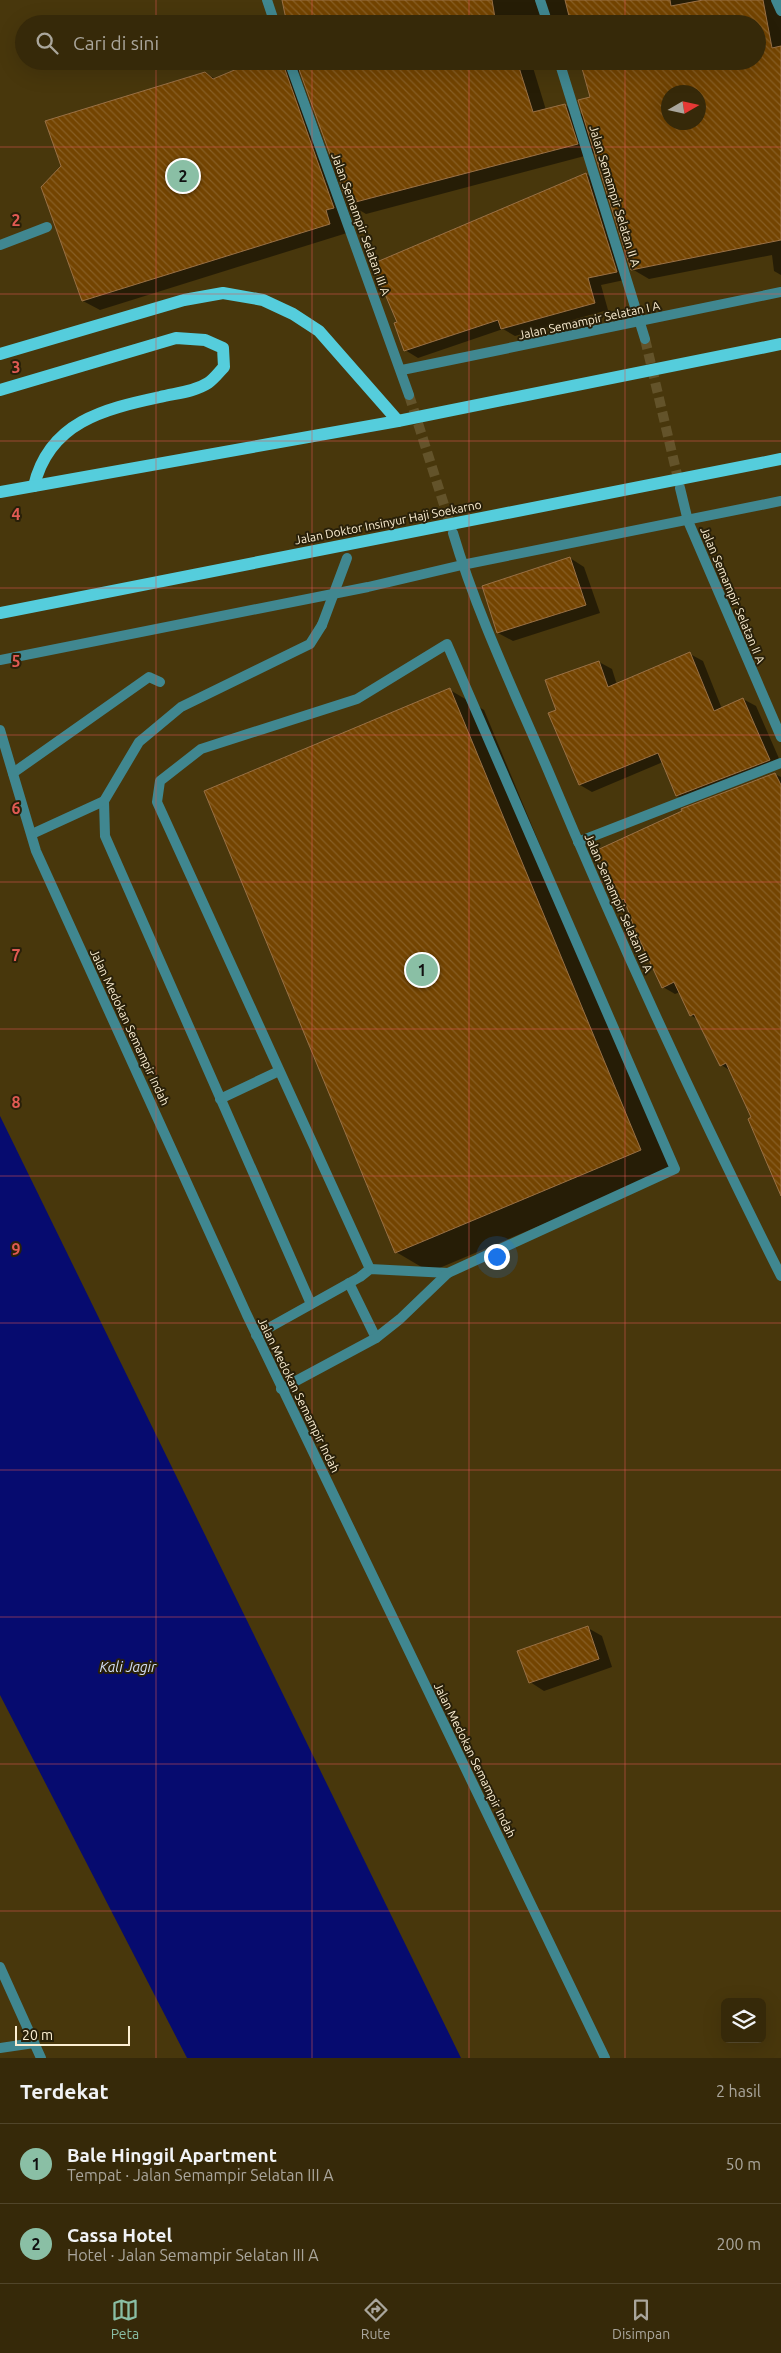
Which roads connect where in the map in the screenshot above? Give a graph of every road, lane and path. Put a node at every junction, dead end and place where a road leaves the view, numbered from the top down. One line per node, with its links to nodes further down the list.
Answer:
1 (267, 0): 5 (street)
2 (540, 0): 6 (street)
3 (776, 0): 4 (street)
4 (781, 11)
5 (272, 15)
6 (545, 15)
7 (292, 70): 16 (street, Jalan Semampir Selatan III A)
8 (562, 70): 12 (street, Jalan Semampir Selatan II A)
9 (47, 227): 10 (street)
10 (0, 245)
11 (781, 292): 12 (street, Jalan Semampir Selatan I A)
12 (641, 322): 13 (street, Jalan Semampir Selatan II A); 16 (street, Jalan Semampir Selatan I A)
13 (645, 339)
14 (781, 344): 19 (main road)
15 (0, 354): 19 (main road)
16 (402, 370): 18 (street, Jalan Semampir Selatan III A)
17 (0, 390): 21 (main road)
18 (409, 395)
19 (398, 421): 21 (main road)
20 (781, 459): 27 (main road, Jalan Doktor Insinyur Haji Soekarno)
21 (29, 486): 23 (main road)
22 (680, 488): 25 (street, Jalan Semampir Selatan II A)
23 (0, 492)
24 (781, 501): 25 (street)
25 (688, 520): 28 (street); 33 (street, Jalan Semampir Selatan II A)
26 (452, 533): 28 (street, Jalan Semampir Selatan III A)
27 (353, 543): 29 (main road, Jalan Doktor Insinyur Haji Soekarno); 36 (street, bridge)
28 (462, 565): 30 (street); 38 (street, Jalan Semampir Selatan III A)
29 (0, 613)
30 (0, 660)
31 (160, 682): 35 (street)
32 (0, 730): 35 (street, Jalan Medokan Semampir Indah)
33 (781, 738)
34 (781, 763): 38 (street)
35 (13, 773): 37 (street, Jalan Medokan Semampir Indah)
36 (104, 801): 37 (street); 40 (street)
37 (32, 834): 46 (street, Jalan Medokan Semampir Indah)
38 (578, 842): 43 (street, Jalan Semampir Selatan III A)
39 (279, 1071): 40 (street); 41 (street); 42 (street)
40 (220, 1099): 45 (street)
41 (370, 1269): 42 (street); 44 (street)
42 (448, 1273): 47 (street)
43 (781, 1276)
44 (349, 1283): 45 (street); 47 (street)
45 (311, 1304): 46 (street)
46 (256, 1335): 48 (street, Jalan Medokan Semampir Indah)
47 (376, 1338): 48 (street)
48 (282, 1389): 53 (street, Jalan Medokan Semampir Indah)
49 (0, 1967): 50 (street)
50 (34, 2043): 51 (street); 52 (street)
51 (0, 2048)
52 (41, 2058)
53 (605, 2058)

